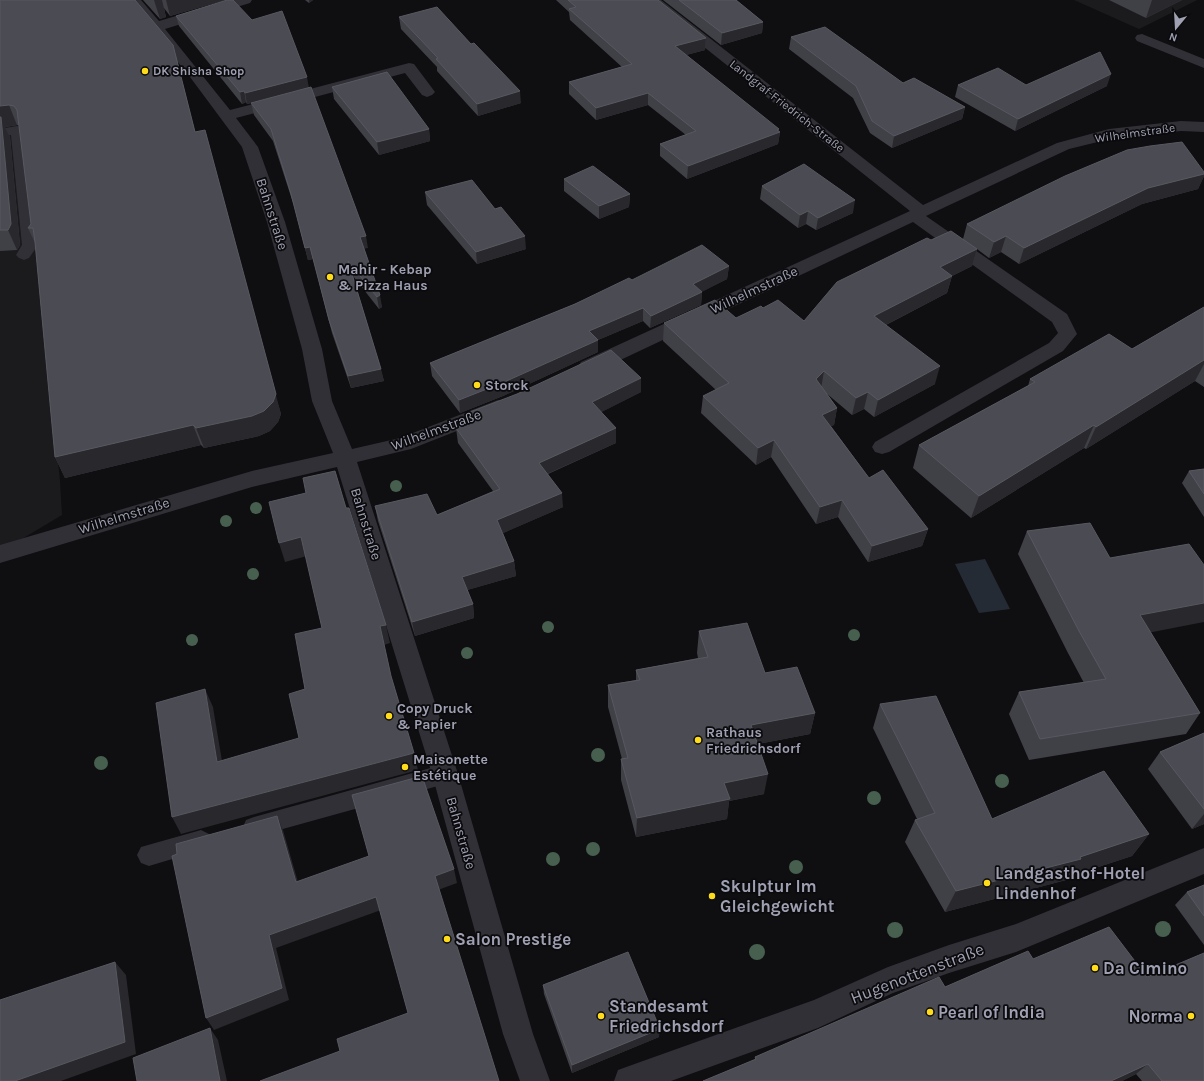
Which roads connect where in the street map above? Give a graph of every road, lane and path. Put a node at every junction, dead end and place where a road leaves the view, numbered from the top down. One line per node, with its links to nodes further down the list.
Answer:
1 (134, 0): 4 (street, Bahnstraße)
2 (245, 0): 4 (street)
3 (652, 0): 13 (street, Landgraf-Friedrich-Straße)
4 (156, 28): 8 (street, Bahnstraße)
5 (1142, 38): 6 (street)
6 (1204, 64)
7 (427, 92): 8 (street)
8 (227, 116): 18 (street, Bahnstraße)
9 (22, 123): 10 (lane)
10 (0, 126)
11 (1204, 127): 13 (street, Wilhelmstraße)
12 (0, 133): 14 (lane)
13 (918, 214): 15 (street, Wilhelmstraße); 17 (street)
14 (24, 255)
15 (576, 372)
16 (511, 402): 18 (street, Wilhelmstraße)
17 (882, 447)
18 (345, 458): 19 (street, Wilhelmstraße); 20 (street, Bahnstraße)
19 (0, 554)
20 (445, 774): 21 (lane); 23 (street, Bahnstraße)
21 (149, 856)
22 (1204, 861): 24 (street, Hugenottenstraße)
23 (535, 1081)
24 (629, 1081)

